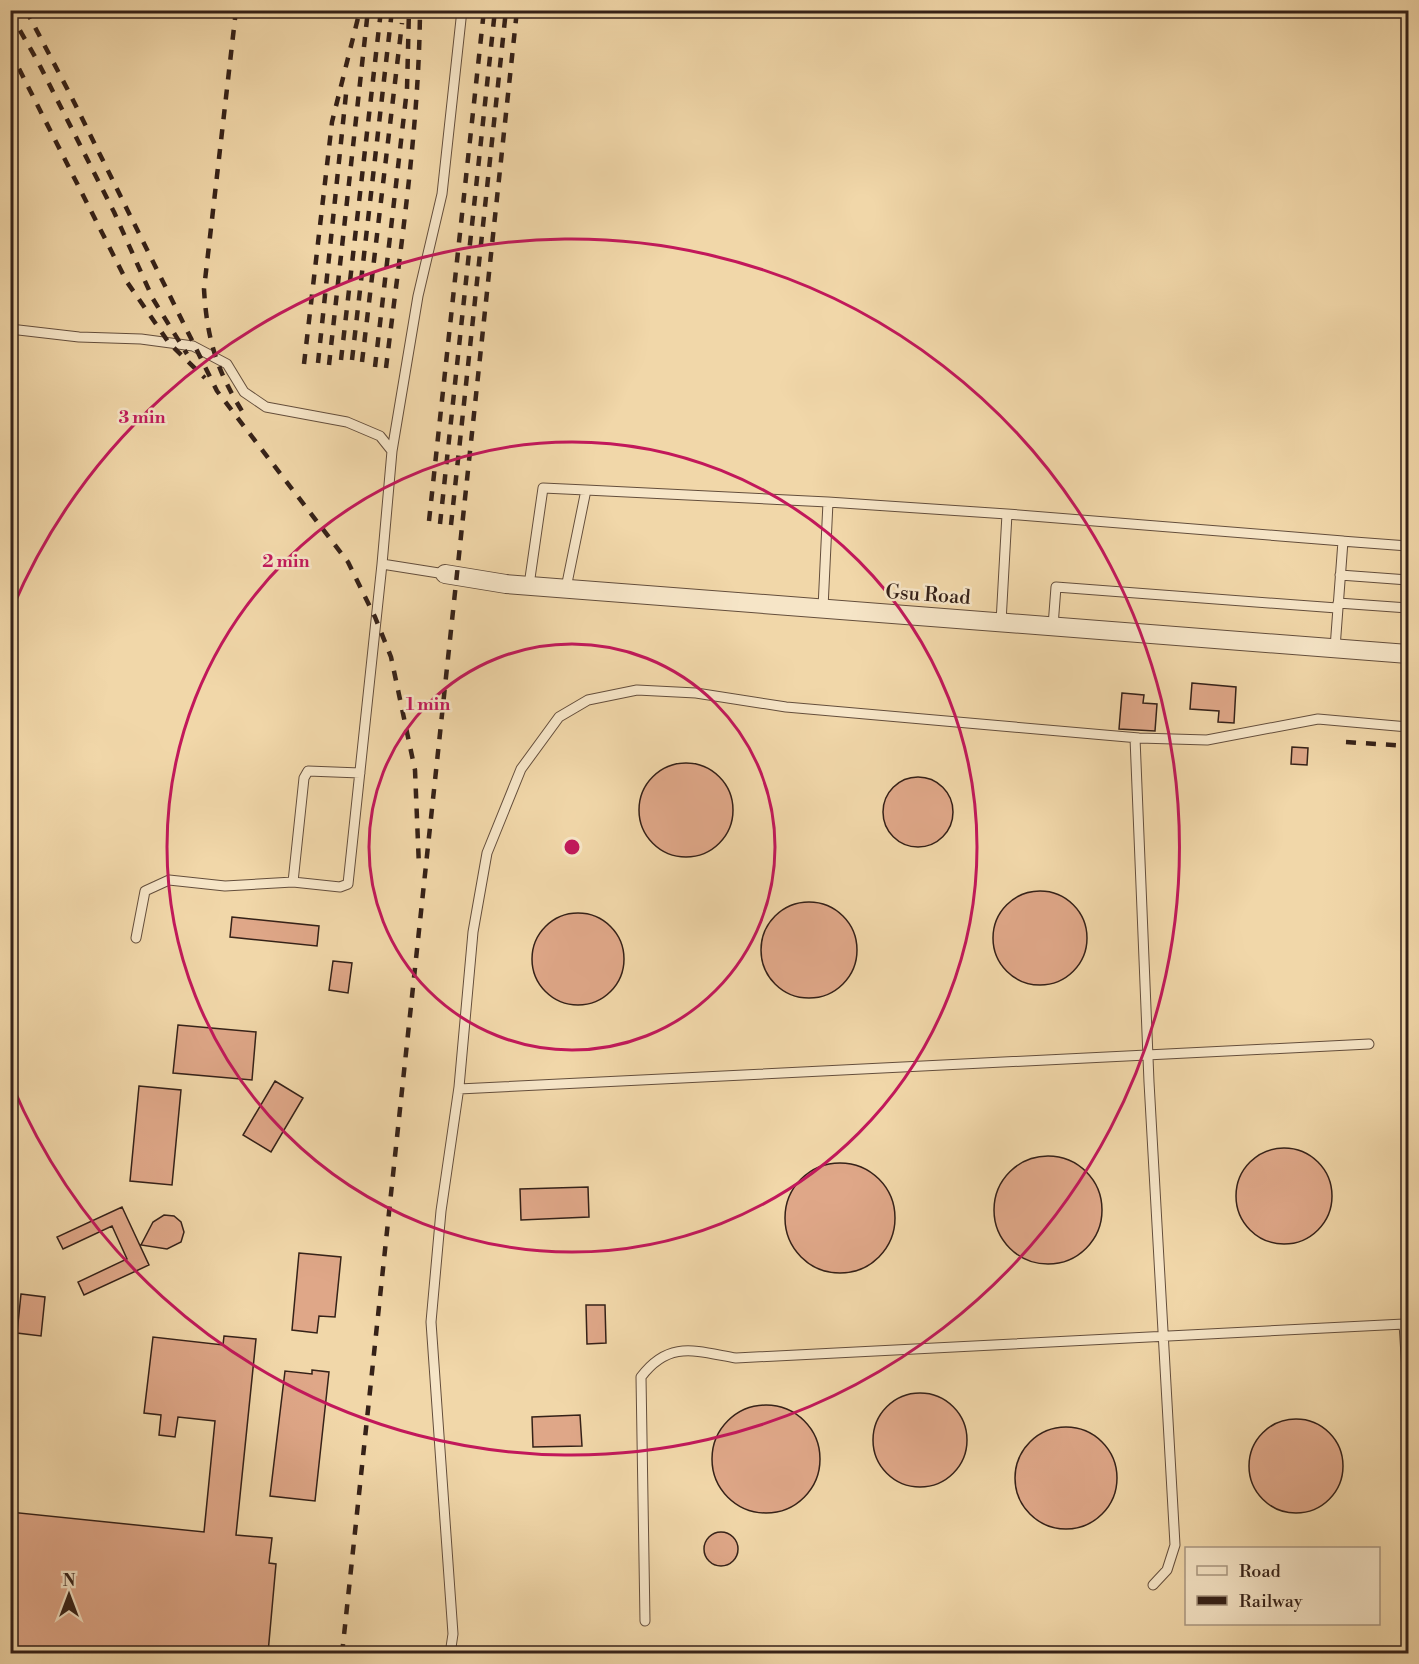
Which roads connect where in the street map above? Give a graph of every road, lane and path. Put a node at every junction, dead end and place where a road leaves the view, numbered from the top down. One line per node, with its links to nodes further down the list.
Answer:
1 (462, 10): 3 (lane)
2 (10, 329): 3 (lane)
3 (392, 452): 9 (lane)
4 (586, 490): 5 (lane); 13 (lane); 14 (lane)
5 (828, 502): 6 (lane); 16 (lane)
6 (1007, 513): 7 (lane); 18 (lane)
7 (1341, 541): 8 (lane); 11 (lane)
8 (1408, 546)
9 (381, 564): 10 (lane); 24 (lane)
10 (445, 574): 13 (street, Gsu Road)
11 (1340, 575): 12 (lane); 15 (lane)
12 (1408, 580)
13 (529, 585): 14 (street, Gsu Road)
14 (566, 588): 16 (street, Gsu Road)
15 (1337, 606): 17 (lane); 19 (lane); 20 (lane)
16 (823, 608): 18 (street, Gsu Road)
17 (1408, 608)
18 (1001, 622): 19 (street, Gsu Road)
19 (1053, 626): 20 (street, Gsu Road)
20 (1335, 648): 21 (street, Gsu Road)
21 (1408, 654)
22 (1408, 727): 23 (lane)
23 (1135, 738): 28 (lane); 29 (lane)
24 (360, 773): 25 (lane); 25 (lane)
25 (293, 882): 26 (lane)
26 (136, 938)
27 (1369, 1044): 28 (lane)
28 (1148, 1055): 29 (lane); 31 (lane)
29 (459, 1089): 35 (lane)
30 (1406, 1323): 31 (lane); 32 (lane)
31 (1164, 1336): 33 (lane); 34 (lane)
32 (1408, 1386)
33 (1153, 1585)
34 (645, 1621)
35 (450, 1653)

